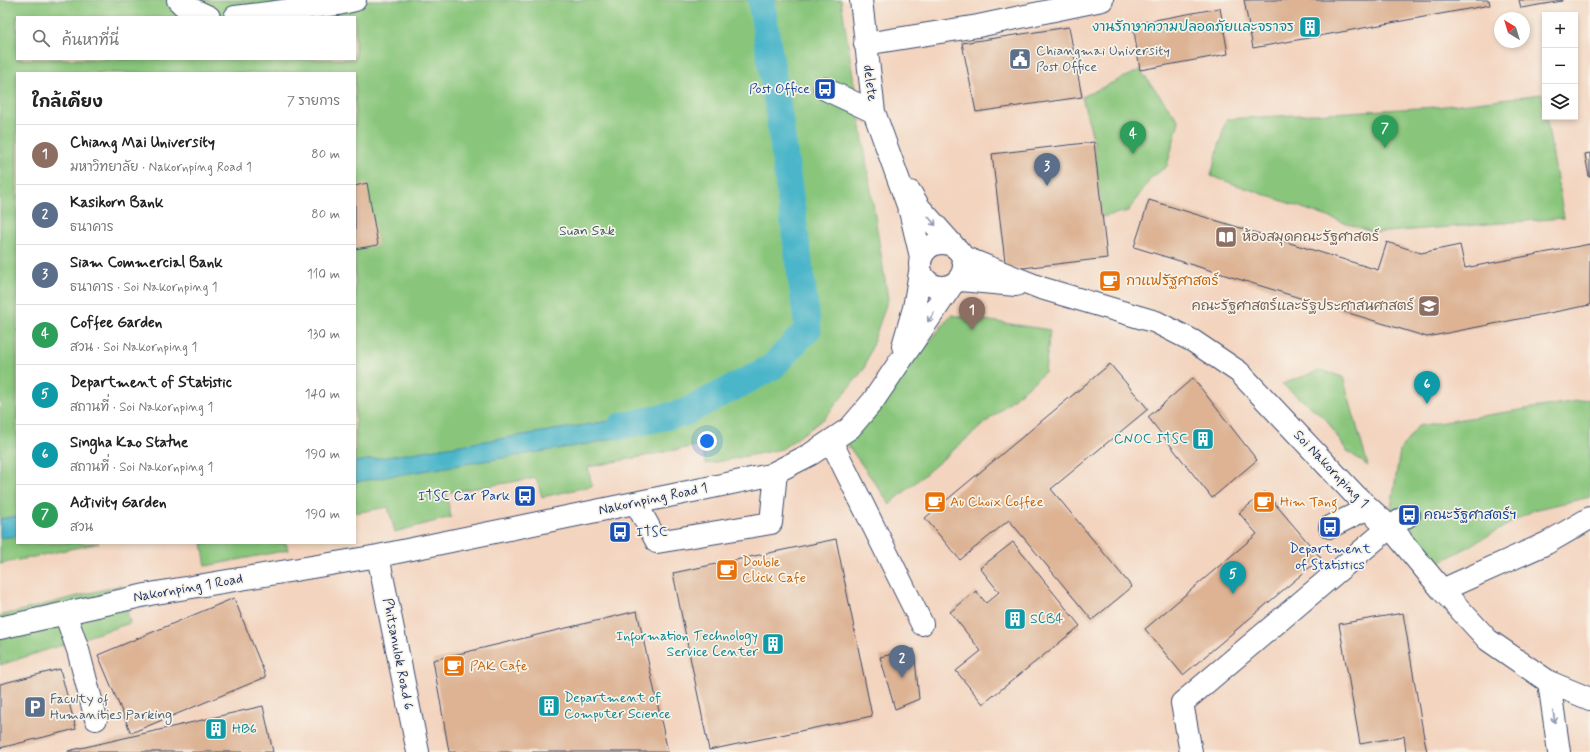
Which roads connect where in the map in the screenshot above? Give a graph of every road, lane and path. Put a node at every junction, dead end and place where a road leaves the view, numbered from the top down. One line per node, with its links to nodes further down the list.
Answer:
1 (178, 0): 5 (street)
2 (355, 0): 6 (street)
3 (861, 0): 7 (street, delete)
4 (1102, 0): 7 (street)
5 (208, 16)
6 (243, 16)
7 (865, 44): 8 (street, delete)
8 (870, 87): 9 (street, delete); 9 (street, delete)
9 (874, 112): 10 (street)
10 (894, 166): 11 (street, one-way to 11); 12 (street)
11 (958, 251): 12 (street); 13 (street); 14 (street, Soi Nakornping 1)
12 (920, 264): 13 (street); 15 (street, Nakornping Road 1)
13 (956, 282): 14 (street, Soi Nakornping 1); 15 (street, Nakornping Road 1, one-way to 15)
14 (1041, 288): 22 (street, Soi Nakornping 1)
15 (890, 374): 16 (street, Nakornping Road 1)
16 (831, 441): 17 (street, Nakornping Road 1); 26 (street)
17 (776, 472): 18 (street, Nakornping Road 1); 18 (street)
18 (636, 503): 23 (street, Nakornping Road 1)
19 (1410, 515): 24 (street)
20 (1590, 518): 24 (street)
21 (1330, 527): 22 (street)
22 (1389, 528): 24 (street); 33 (street)
23 (378, 556): 25 (street, Nakornping 1 Road); 32 (street, Phitsanulok Road 6)
24 (1438, 584): 28 (street)
25 (65, 614): 27 (street, Nakornping 1 Road); 31 (street)
26 (922, 624)
27 (0, 628)
28 (1518, 660): 29 (street); 30 (street)
29 (1549, 682): 30 (street); 34 (street, one-way to 34)
30 (1587, 698)
31 (96, 719)
32 (418, 752)
33 (1191, 752)
34 (1559, 752)

